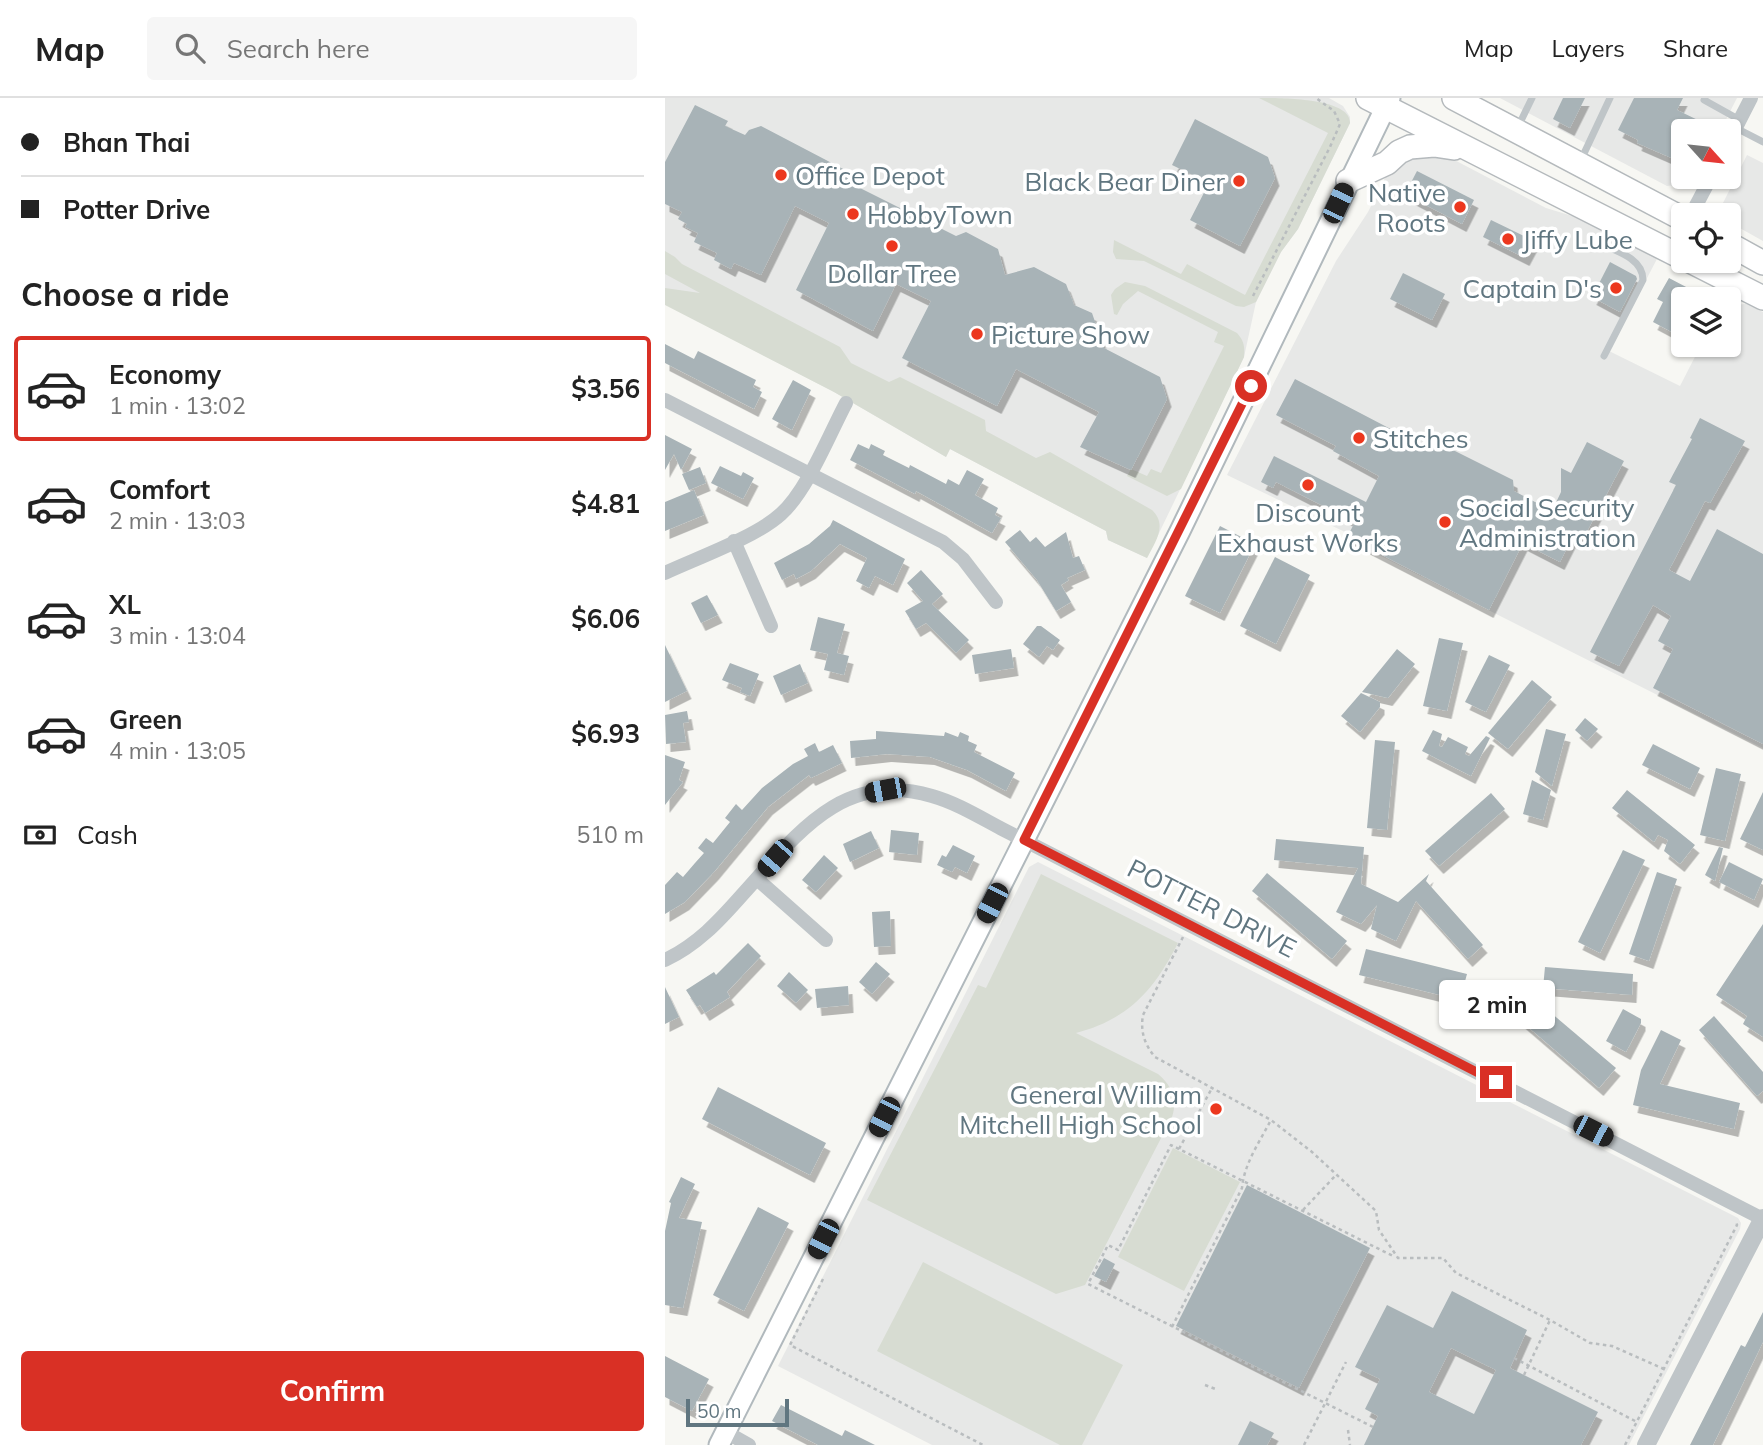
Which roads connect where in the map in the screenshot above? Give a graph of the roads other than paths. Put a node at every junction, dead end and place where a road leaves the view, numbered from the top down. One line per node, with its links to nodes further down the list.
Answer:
1 (1454, 98): 9 (highway)
2 (1532, 98): 9 (lane)
3 (1610, 98): 13 (lane)
4 (1705, 98): 7 (lane)
5 (1751, 98): 8 (street)
6 (1381, 101): 12 (highway); 14 (main road)
7 (1724, 119)
8 (1740, 119)
9 (1517, 130): 13 (highway)
10 (1741, 133): 11 (lane)
11 (1763, 142)
12 (1475, 151): 14 (highway); 18 (highway)
13 (1579, 163): 15 (highway)
14 (1348, 181): 30 (main road)
15 (1671, 213)
16 (1594, 241): 22 (lane)
17 (1741, 250): 19 (highway)
18 (1671, 252)
19 (1763, 262)
20 (1714, 273): 21 (highway)
21 (1763, 298)
22 (1604, 356)
23 (665, 400): 25 (street)
24 (846, 403): 25 (street)
25 (810, 473): 26 (street); 28 (street)
26 (734, 541): 27 (street); 29 (street)
27 (665, 573)
28 (996, 602)
29 (771, 626)
30 (1024, 840): 31 (street, POTTER DRIVE); 34 (street, POTTER DRIVE); 35 (main road)
31 (757, 879): 32 (street); 33 (street, POTTER DRIVE)
32 (827, 940)
33 (665, 960)
34 (1763, 1218): 37 (street)
35 (723, 1439): 36 (street)
36 (750, 1445)
37 (1646, 1445)

